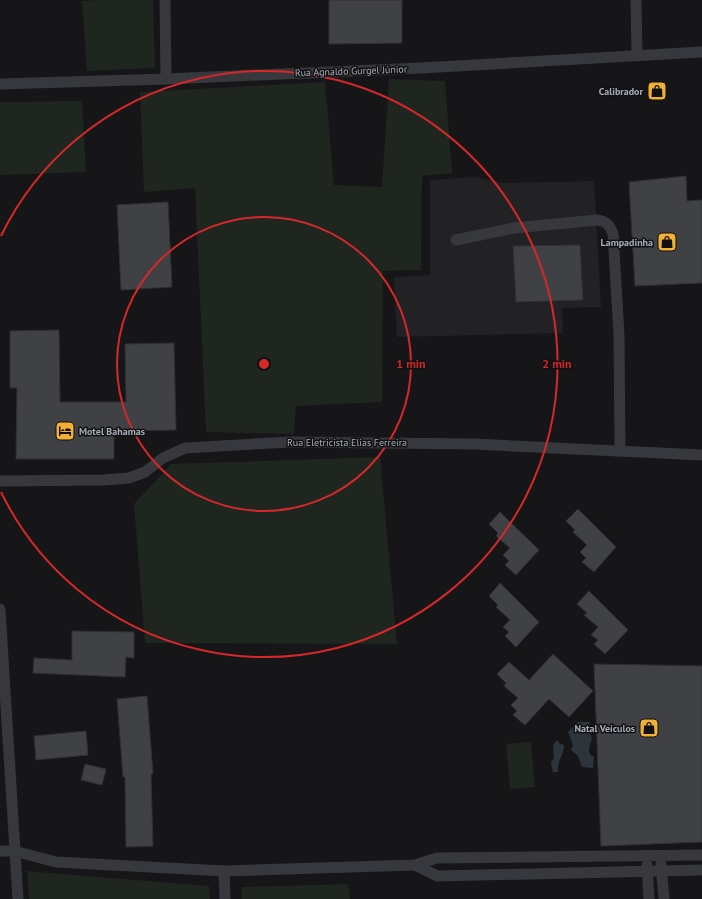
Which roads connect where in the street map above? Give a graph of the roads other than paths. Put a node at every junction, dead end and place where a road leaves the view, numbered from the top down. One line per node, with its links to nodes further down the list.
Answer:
1 (165, 0): 5 (street)
2 (636, 0): 4 (street)
3 (702, 52): 4 (street, Rua Agnaldo Gurgel Júnior)
4 (637, 55): 5 (street, Rua Agnaldo Gurgel Júnior)
5 (166, 80): 6 (street, Rua Agnaldo Gurgel Júnior)
6 (0, 84)
7 (456, 240): 8 (street)
8 (620, 451): 9 (street, Rua Eletricista Elias Ferreira); 10 (street, Rua Eletricista Elias Ferreira)
9 (702, 455)
10 (0, 480)
11 (0, 608): 13 (street)
12 (0, 851): 13 (street)
13 (14, 851): 19 (street); 22 (street)
14 (702, 855): 15 (street)
15 (660, 856): 16 (street); 21 (street)
16 (646, 857): 17 (street); 20 (street)
17 (415, 865): 19 (street); 20 (street)
18 (702, 870): 21 (street)
19 (224, 871): 23 (street)
20 (647, 871): 21 (street); 24 (street)
21 (662, 871): 25 (street)
22 (18, 899)
23 (225, 899)
24 (649, 899)
25 (664, 899)

